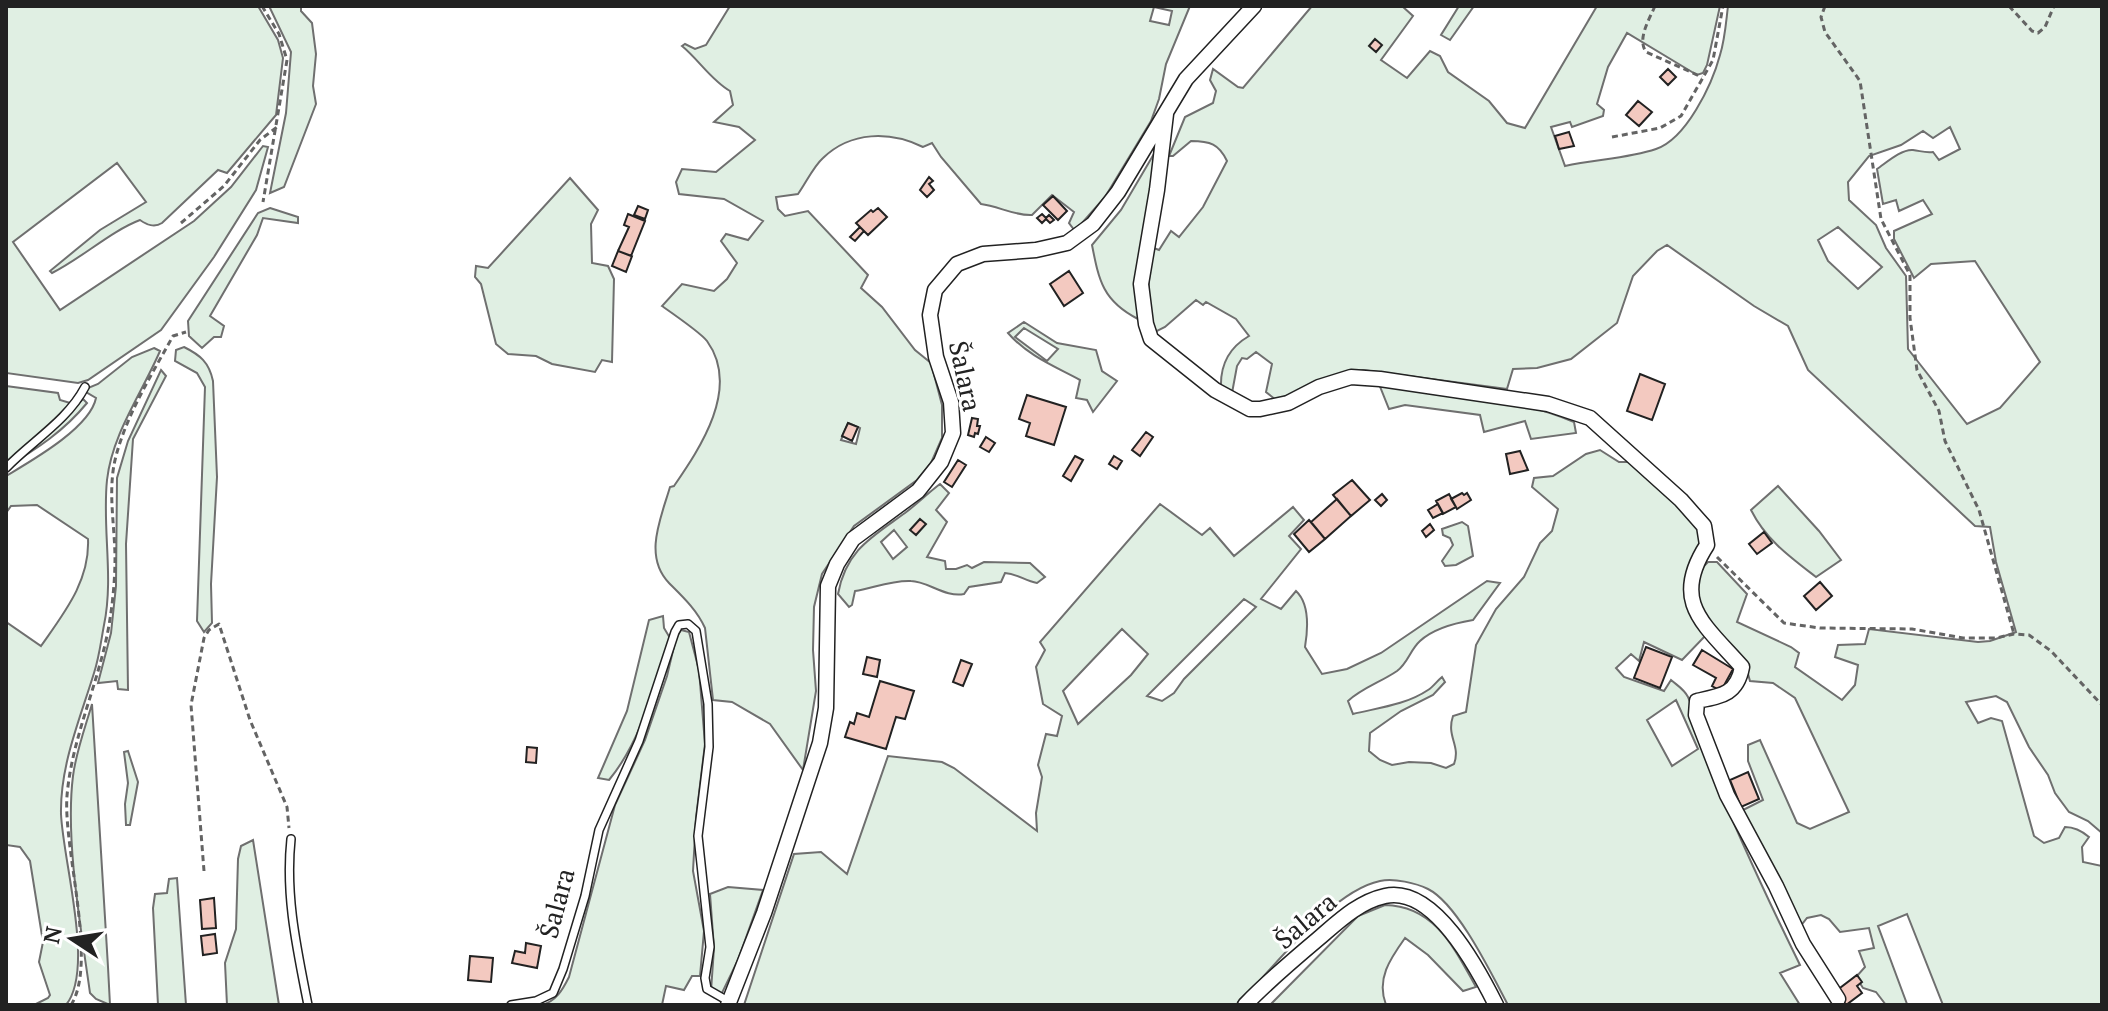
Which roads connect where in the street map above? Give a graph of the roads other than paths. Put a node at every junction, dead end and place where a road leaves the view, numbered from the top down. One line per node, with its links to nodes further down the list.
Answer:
1 (1254, 6): 2 (street, Šalara)
2 (1166, 114): 6 (street); 7 (street, Šalara)
3 (85, 387): 4 (lane)
4 (6, 468)
5 (291, 839): 8 (lane)
6 (1838, 999)
7 (728, 1003): 9 (lane, Šalara)
8 (308, 1005)
9 (511, 1005)
10 (1245, 1005): 11 (street, Šalara)
11 (1496, 1005)

